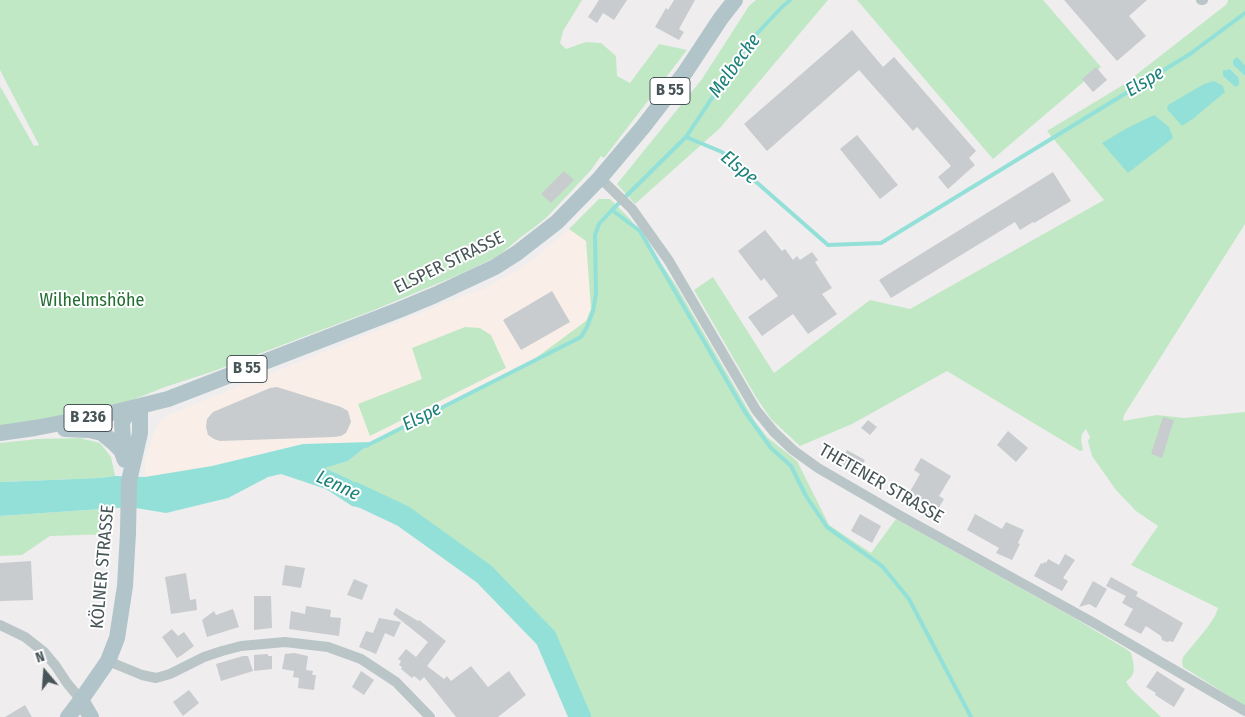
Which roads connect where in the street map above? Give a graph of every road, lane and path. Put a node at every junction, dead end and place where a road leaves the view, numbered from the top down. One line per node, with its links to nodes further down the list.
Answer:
1 (735, 0): 2 (main road, ELSPER STRASSE / B 55)
2 (600, 178): 3 (main road, ELSPER STRASSE / B 55); 11 (street, THETENER STRASSE)
3 (140, 406): 4 (main road, B 236); 6 (main road, B 55); 7 (main road, KÖLNER STRASSE / B 55)
4 (35, 428): 5 (main road, B 236); 6 (main road, B 55)
5 (0, 433)
6 (125, 460): 7 (main road, B 55)
7 (128, 481): 9 (main road, KÖLNER STRASSE / B 55)
8 (0, 625): 10 (street)
9 (108, 661): 10 (main road, KÖLNER STRASSE / B 55); 14 (street)
10 (81, 700): 12 (main road, KÖLNER STRASSE / B 55); 13 (main road)
11 (1245, 711)
12 (68, 717)
13 (91, 717)
14 (430, 717)

